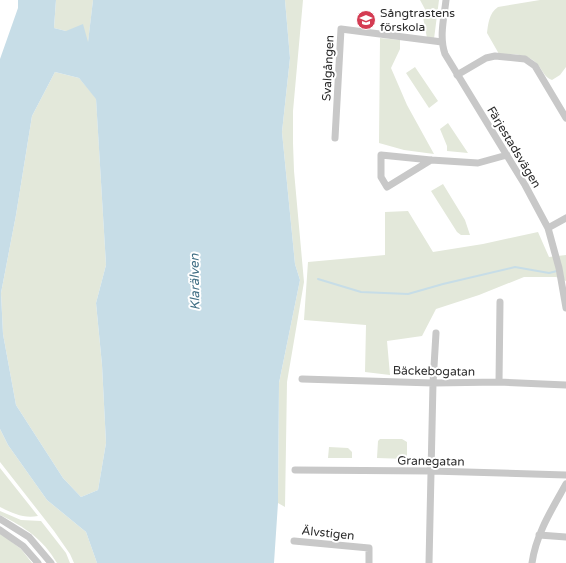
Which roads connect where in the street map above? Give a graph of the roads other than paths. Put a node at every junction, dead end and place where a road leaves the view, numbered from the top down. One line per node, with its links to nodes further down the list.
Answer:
1 (446, 0): 2 (street, Färjestadsvägen)
2 (442, 42): 3 (street, Färjestadsvägen); 5 (street, Svalgången)
3 (457, 75): 4 (street); 6 (street, Färjestadsvägen)
4 (566, 118)
5 (335, 138)
6 (507, 155): 7 (street); 9 (street, Färjestadsvägen)
7 (431, 160): 7 (street)
8 (566, 218): 9 (street)
9 (548, 228): 11 (street, Färjestadsvägen)
10 (500, 302): 14 (street)
11 (566, 308)
12 (436, 333): 15 (street)
13 (302, 379): 15 (street, Bäckebogatan)
14 (499, 382): 15 (street, Bäckebogatan); 16 (street, Bäckebogatan)
15 (433, 383): 18 (street)
16 (566, 385)
17 (295, 470): 18 (street, Granegatan)
18 (431, 471): 19 (street, Granegatan); 29 (street)
19 (566, 475)
20 (566, 484): 23 (street)
21 (0, 519): 27 (street)
22 (0, 530): 26 (street)
23 (539, 535): 24 (street); 30 (street)
24 (566, 537)
25 (294, 541): 28 (street, Älvstigen)
26 (38, 563)
27 (51, 563)
28 (369, 563)
29 (429, 563)
30 (532, 563)

